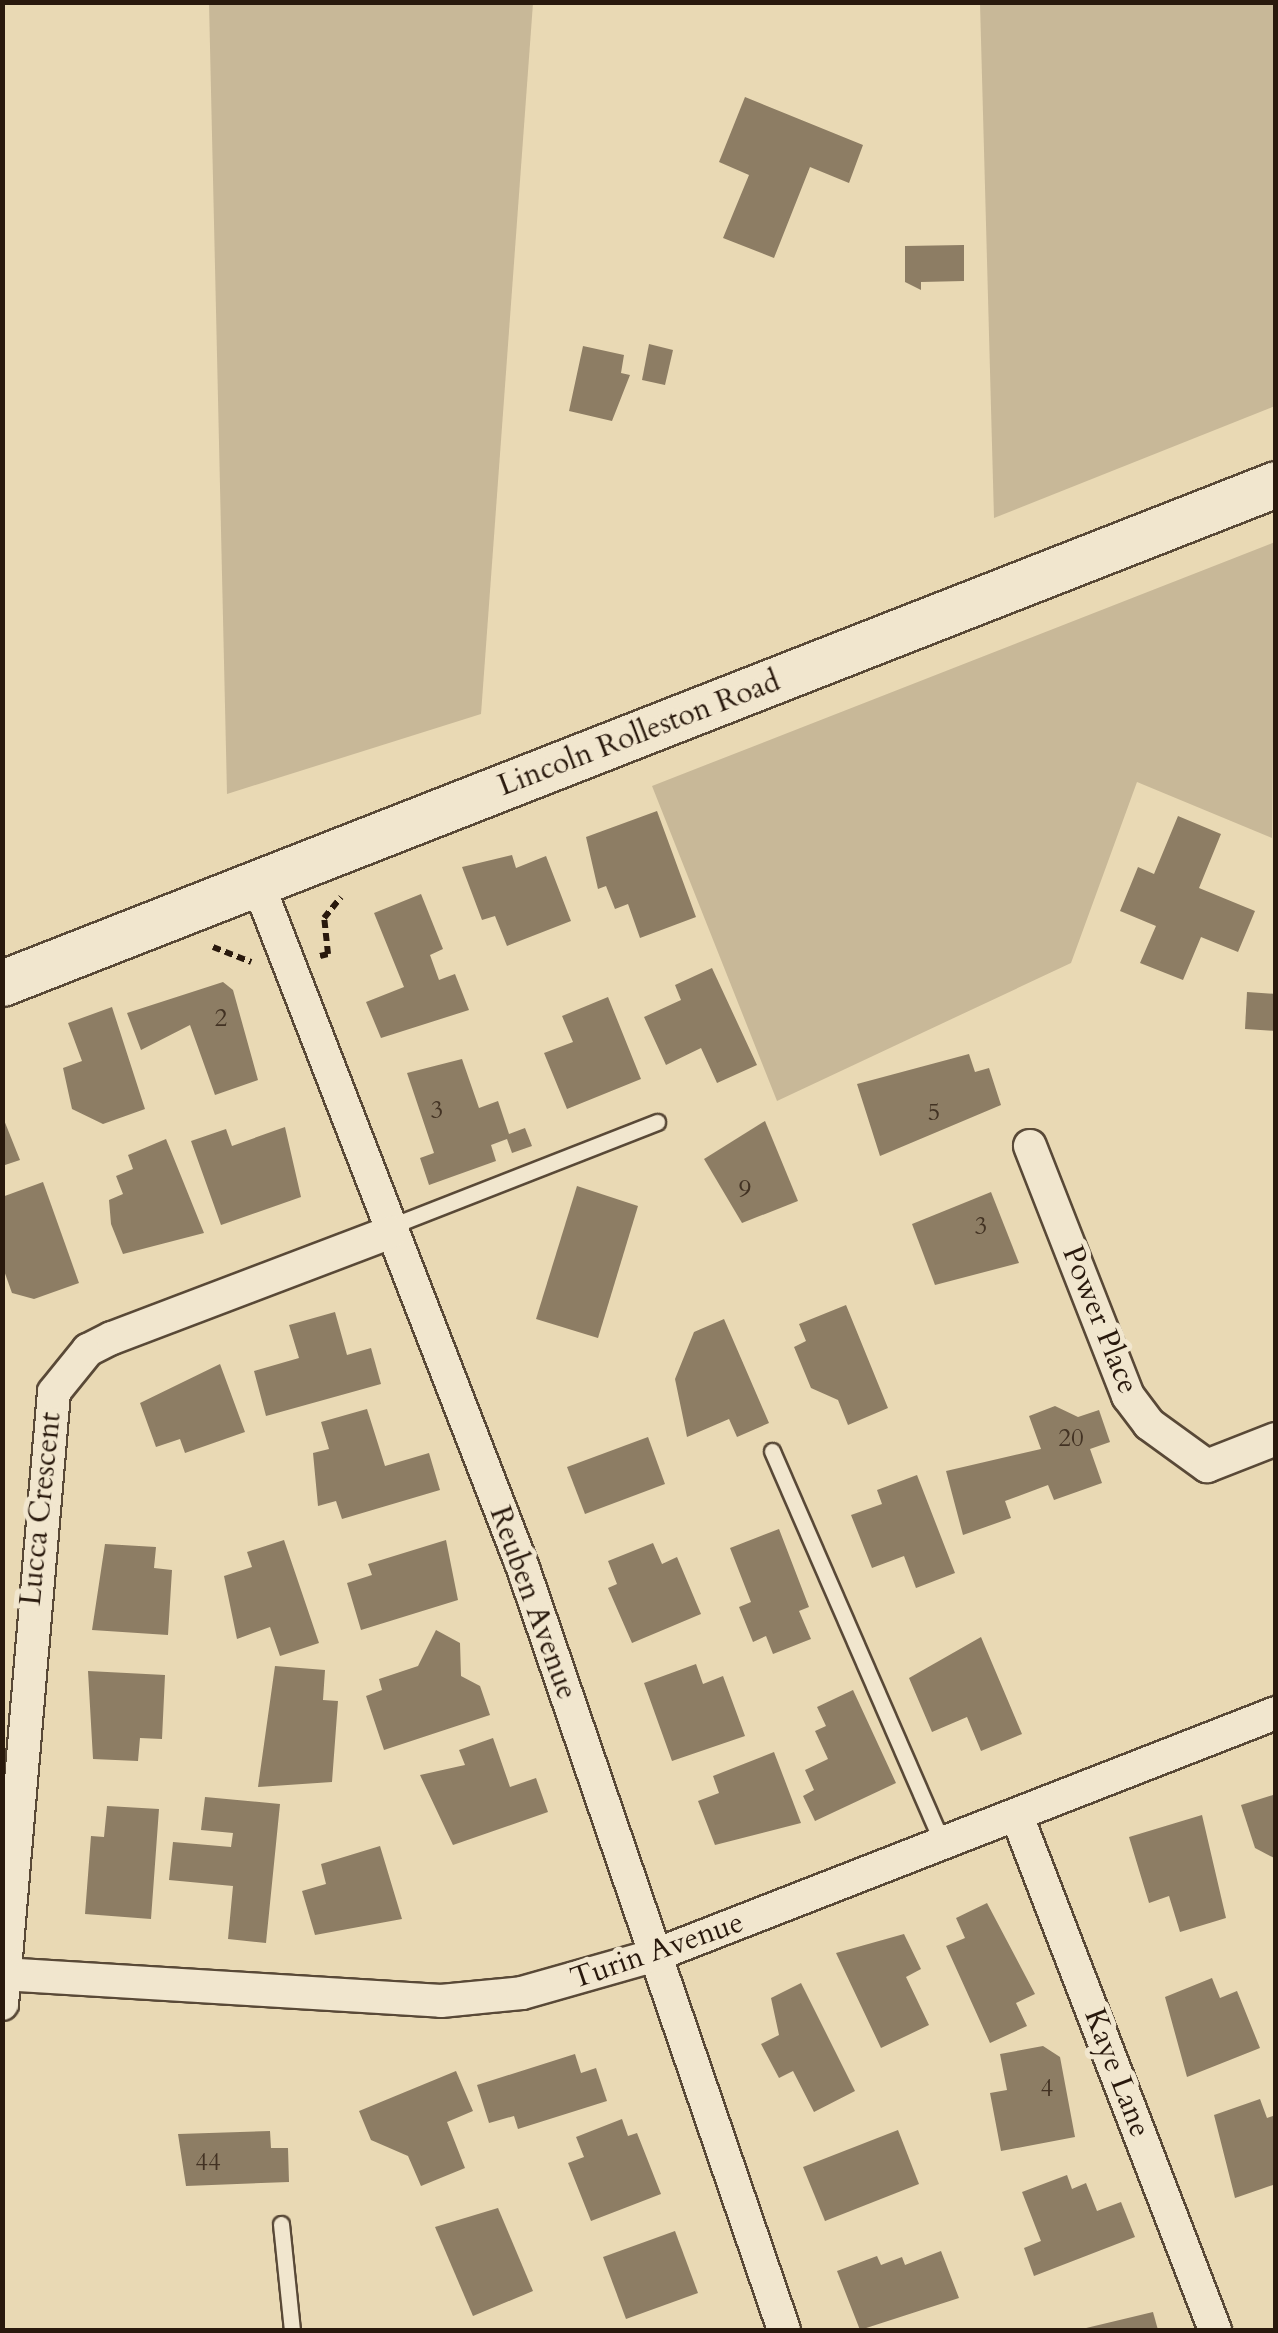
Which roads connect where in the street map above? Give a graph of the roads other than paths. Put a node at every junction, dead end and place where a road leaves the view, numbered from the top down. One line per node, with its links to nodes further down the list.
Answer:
1 (1276, 484): 2 (main road, Lincoln Rolleston Road)
2 (258, 884): 3 (main road, Lincoln Rolleston Road); 6 (street, Reuben Avenue)
3 (2, 983)
4 (658, 1122): 6 (lane)
5 (1030, 1146): 7 (street, Power Place)
6 (390, 1230): 12 (street, Reuben Avenue); 13 (street, Lucca Crescent)
7 (1276, 1439)
8 (772, 1451): 11 (lane)
9 (1276, 1713): 10 (street, Turin Avenue)
10 (1017, 1816): 11 (street, Turin Avenue); 17 (street, Kaye Lane)
11 (944, 1845): 12 (street, Turin Avenue)
12 (653, 1956): 13 (street, Turin Avenue); 16 (street, Reuben Avenue)
13 (3, 1984)
14 (281, 2224): 15 (lane)
15 (292, 2330)
16 (784, 2330)
17 (1215, 2330)

